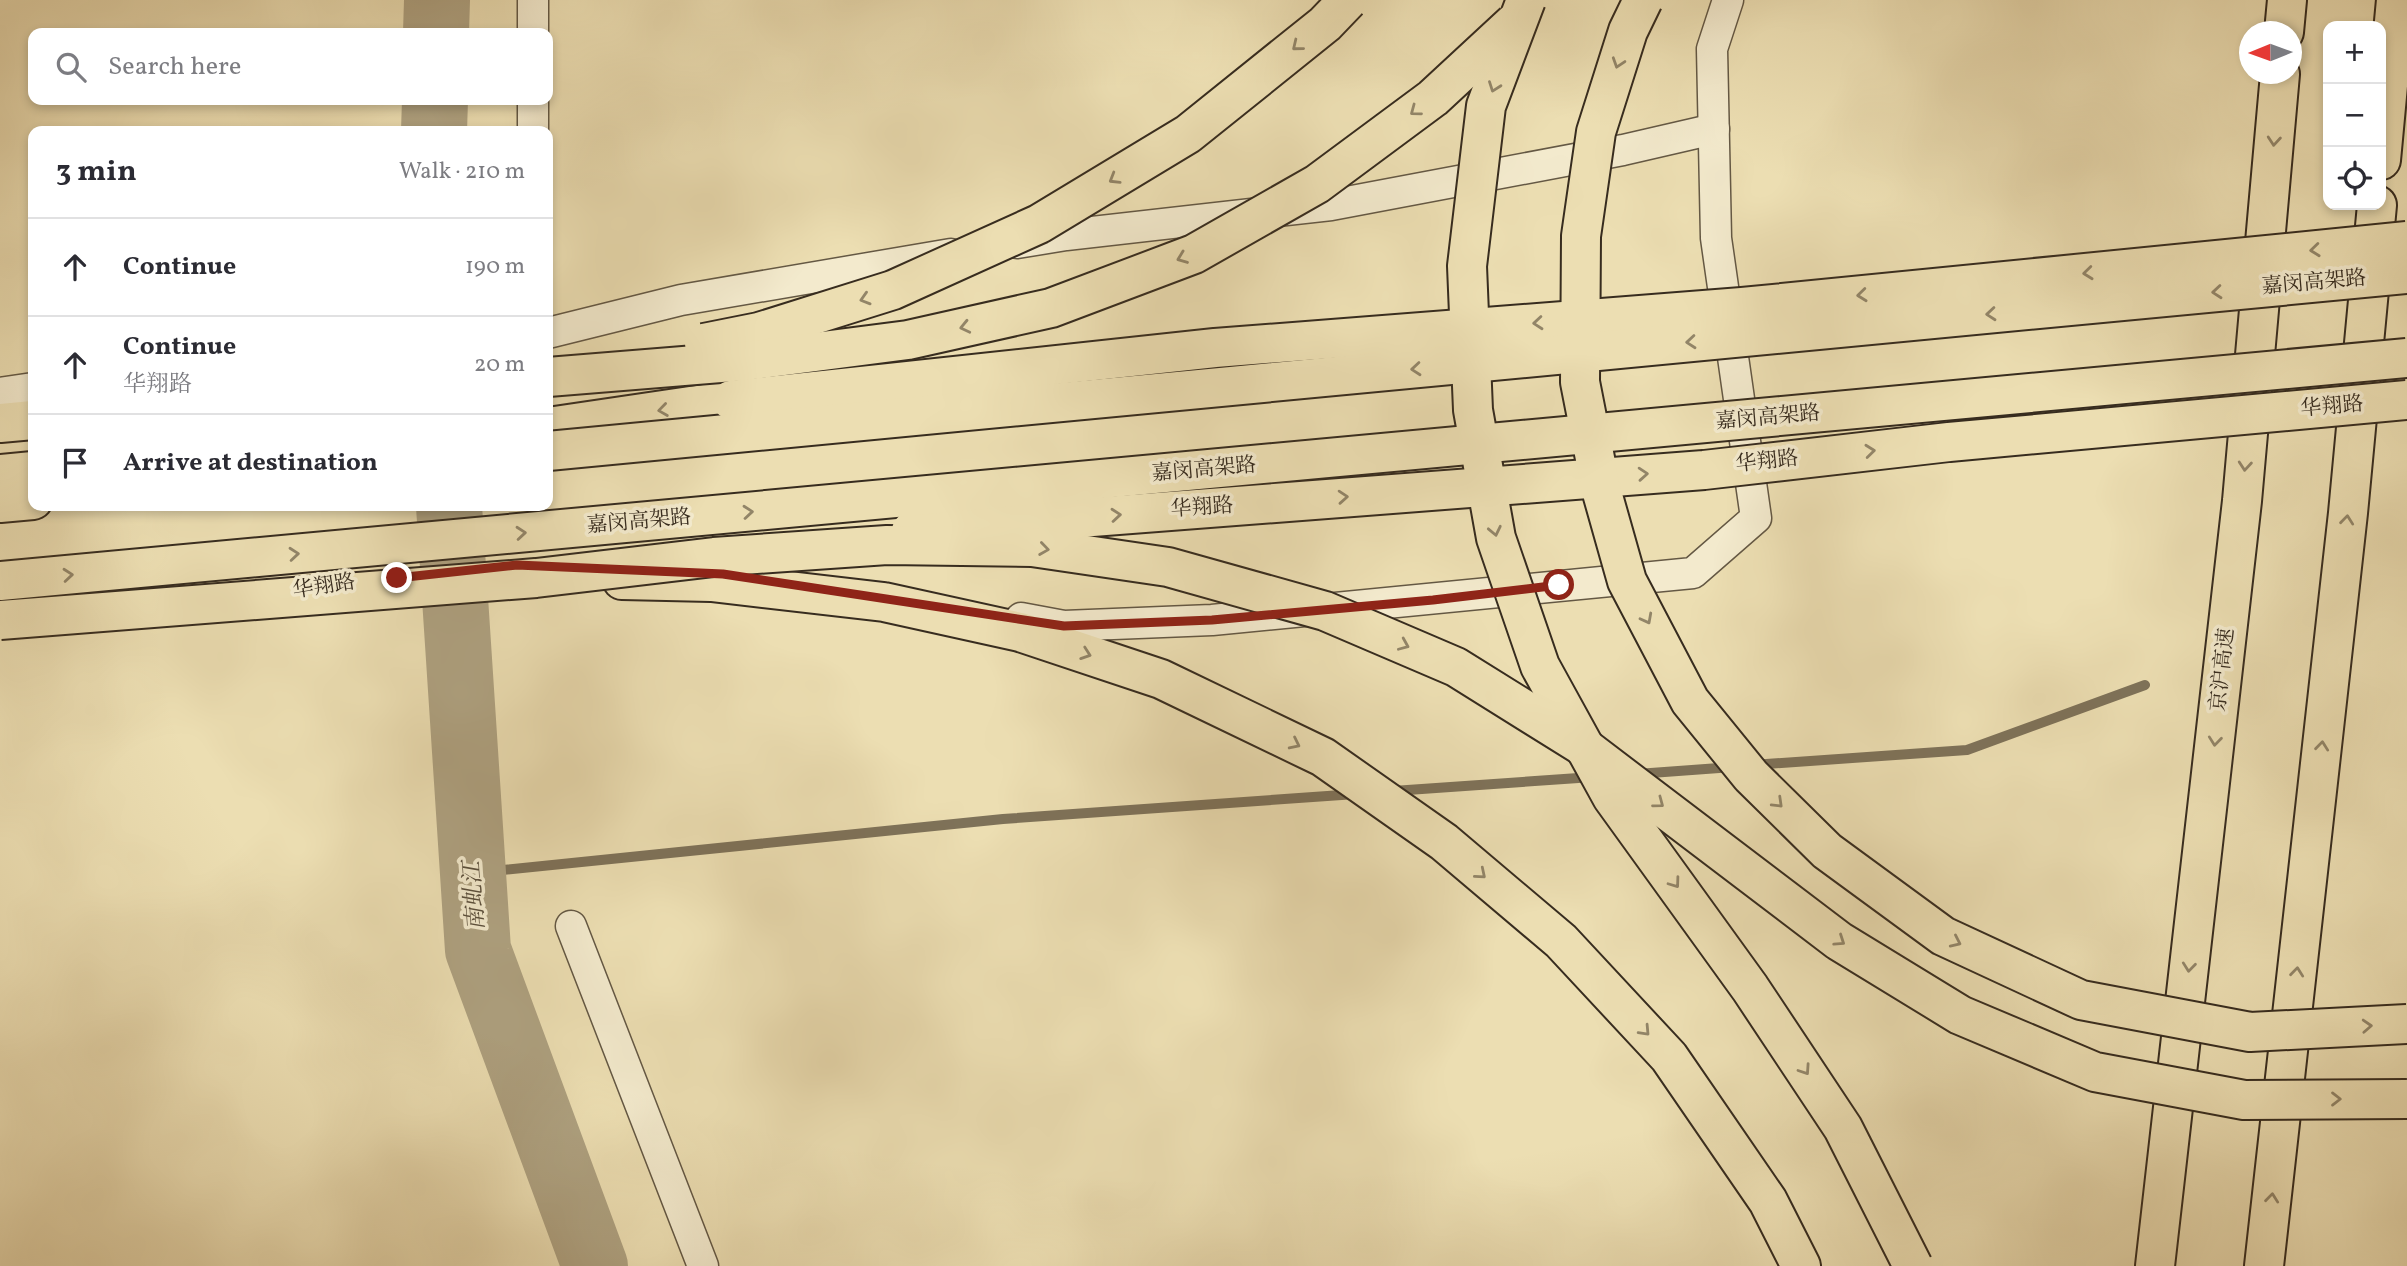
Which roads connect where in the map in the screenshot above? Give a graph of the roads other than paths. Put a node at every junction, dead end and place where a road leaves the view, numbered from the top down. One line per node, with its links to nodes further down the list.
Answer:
1 (533, 0): 10 (street)
2 (1348, 0): 21 (main road, one-way to 21, bridge)
3 (1525, 0): 43 (main road, one-way to 43, bridge)
4 (1538, 0): 22 (main road, one-way to 22, bridge)
5 (1643, 0): 39 (main road, one-way to 39, bridge)
6 (1728, 0): 14 (street)
7 (2287, 0): 9 (main road)
8 (2396, 0): 15 (main road)
9 (2285, 21)
10 (533, 28)
11 (2279, 84): 44 (main road, 京沪高速, one-way to 44)
12 (533, 105): 13 (street)
13 (533, 126)
14 (1714, 129): 19 (street); 34 (street)
15 (2382, 147)
16 (2377, 210): 45 (main road, one-way to 16)
17 (2407, 241): 28 (main road, one-way to 28, bridge)
18 (2407, 274): 29 (main road, 嘉闵高架路, one-way to 29, bridge)
19 (553, 332)
20 (2407, 358): 35 (main road, 嘉闵高架路, one-way to 20, bridge)
21 (553, 369)
22 (553, 377)
23 (28, 389): 24 (street)
24 (0, 393)
25 (2407, 400): 34 (main road, 华翔路, one-way to 25, bridge)
26 (28, 420): 27 (main road)
27 (0, 423)
28 (553, 426)
29 (553, 451)
30 (28, 471): 31 (main road)
31 (0, 474)
32 (28, 500): 33 (main road)
33 (0, 503)
34 (527, 572): 36 (main road, bridge); 37 (main road, 华翔路); 40 (main road, one-way to 40, bridge); 42 (main road, one-way to 42, bridge)
35 (0, 581)
36 (0, 620)
37 (0, 636)
38 (571, 926): 41 (street)
39 (2407, 1024)
40 (2407, 1099)
41 (703, 1266)
42 (1801, 1266)
43 (1913, 1266)
44 (2155, 1266)
45 (2264, 1266)

